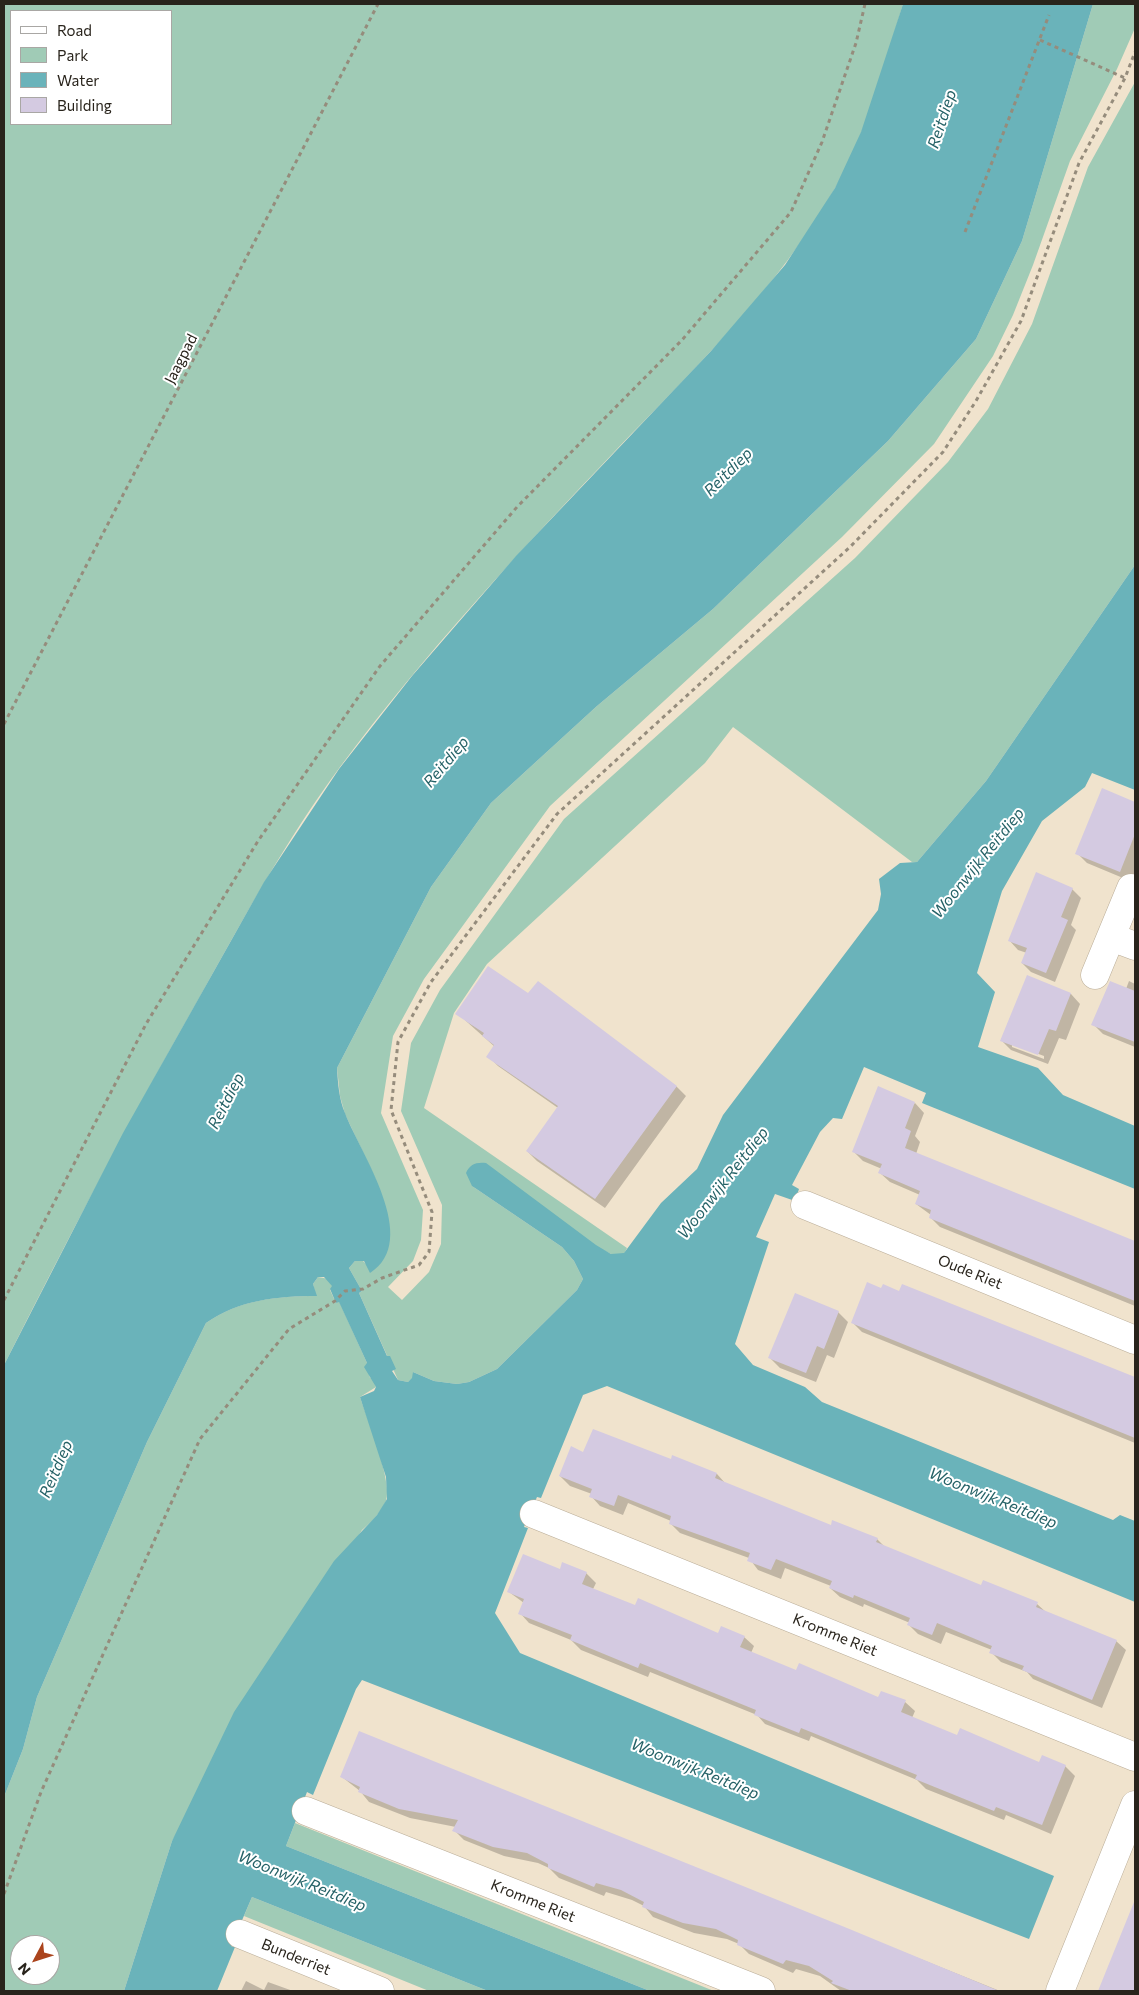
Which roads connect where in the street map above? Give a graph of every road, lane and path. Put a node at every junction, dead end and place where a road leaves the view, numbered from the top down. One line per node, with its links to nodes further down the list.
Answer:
1 (378, 4): 8 (path, Jaagpad)
2 (865, 4): 13 (path)
3 (1050, 15): 4 (path)
4 (1040, 40): 6 (path); 7 (path)
5 (1135, 52): 6 (path)
6 (1126, 78): 19 (path)
7 (965, 232)
8 (4, 724)
9 (1131, 888): 10 (street)
10 (1123, 942): 11 (street)
11 (1095, 975)
12 (805, 1205): 14 (street, Oude Riet)
13 (4, 1300)
14 (1135, 1340)
15 (534, 1514): 16 (street, Kromme Riet)
16 (1135, 1757)
17 (1135, 1805): 23 (street)
18 (306, 1811): 22 (street, Kromme Riet)
19 (4, 1894)
20 (240, 1934): 21 (street, Bunderriet)
21 (380, 1991)
22 (761, 1991)
23 (1060, 1991)

